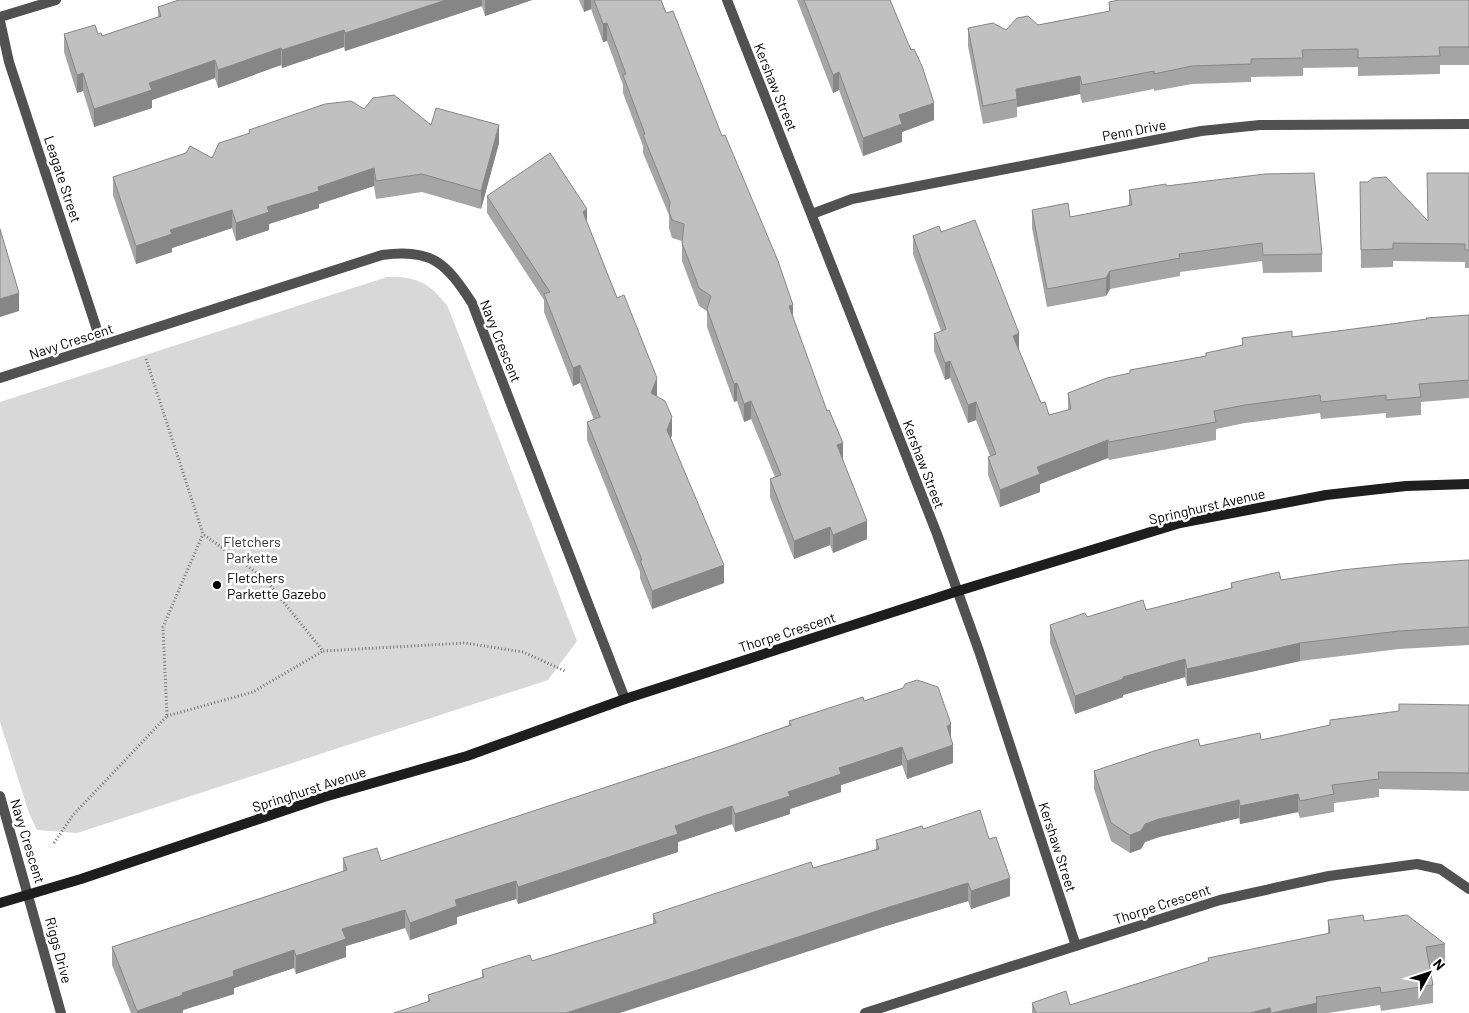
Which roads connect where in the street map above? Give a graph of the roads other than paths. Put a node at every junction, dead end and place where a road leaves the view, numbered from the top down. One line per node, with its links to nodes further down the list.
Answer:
1 (56, 0): 3 (street)
2 (727, 0): 6 (street, Kershaw Street)
3 (0, 17)
4 (0, 21): 7 (street, Leagate Street)
5 (1469, 124): 6 (street, Penn Drive)
6 (812, 214): 10 (street, Kershaw Street)
7 (102, 345): 8 (street, Navy Crescent); 11 (street, Navy Crescent)
8 (0, 378)
9 (1469, 484): 10 (street, Springhurst Avenue)
10 (958, 591): 11 (street, Thorpe Crescent); 16 (street, Kershaw Street)
11 (625, 700): 14 (street, Springhurst Avenue)
12 (0, 796): 14 (street, Navy Crescent)
13 (1469, 890): 16 (street, Thorpe Crescent)
14 (29, 894): 15 (street, Springhurst Avenue); 17 (street, Riggs Drive)
15 (0, 903)
16 (1076, 946): 18 (street, Thorpe Crescent)
17 (61, 1013)
18 (865, 1013)

